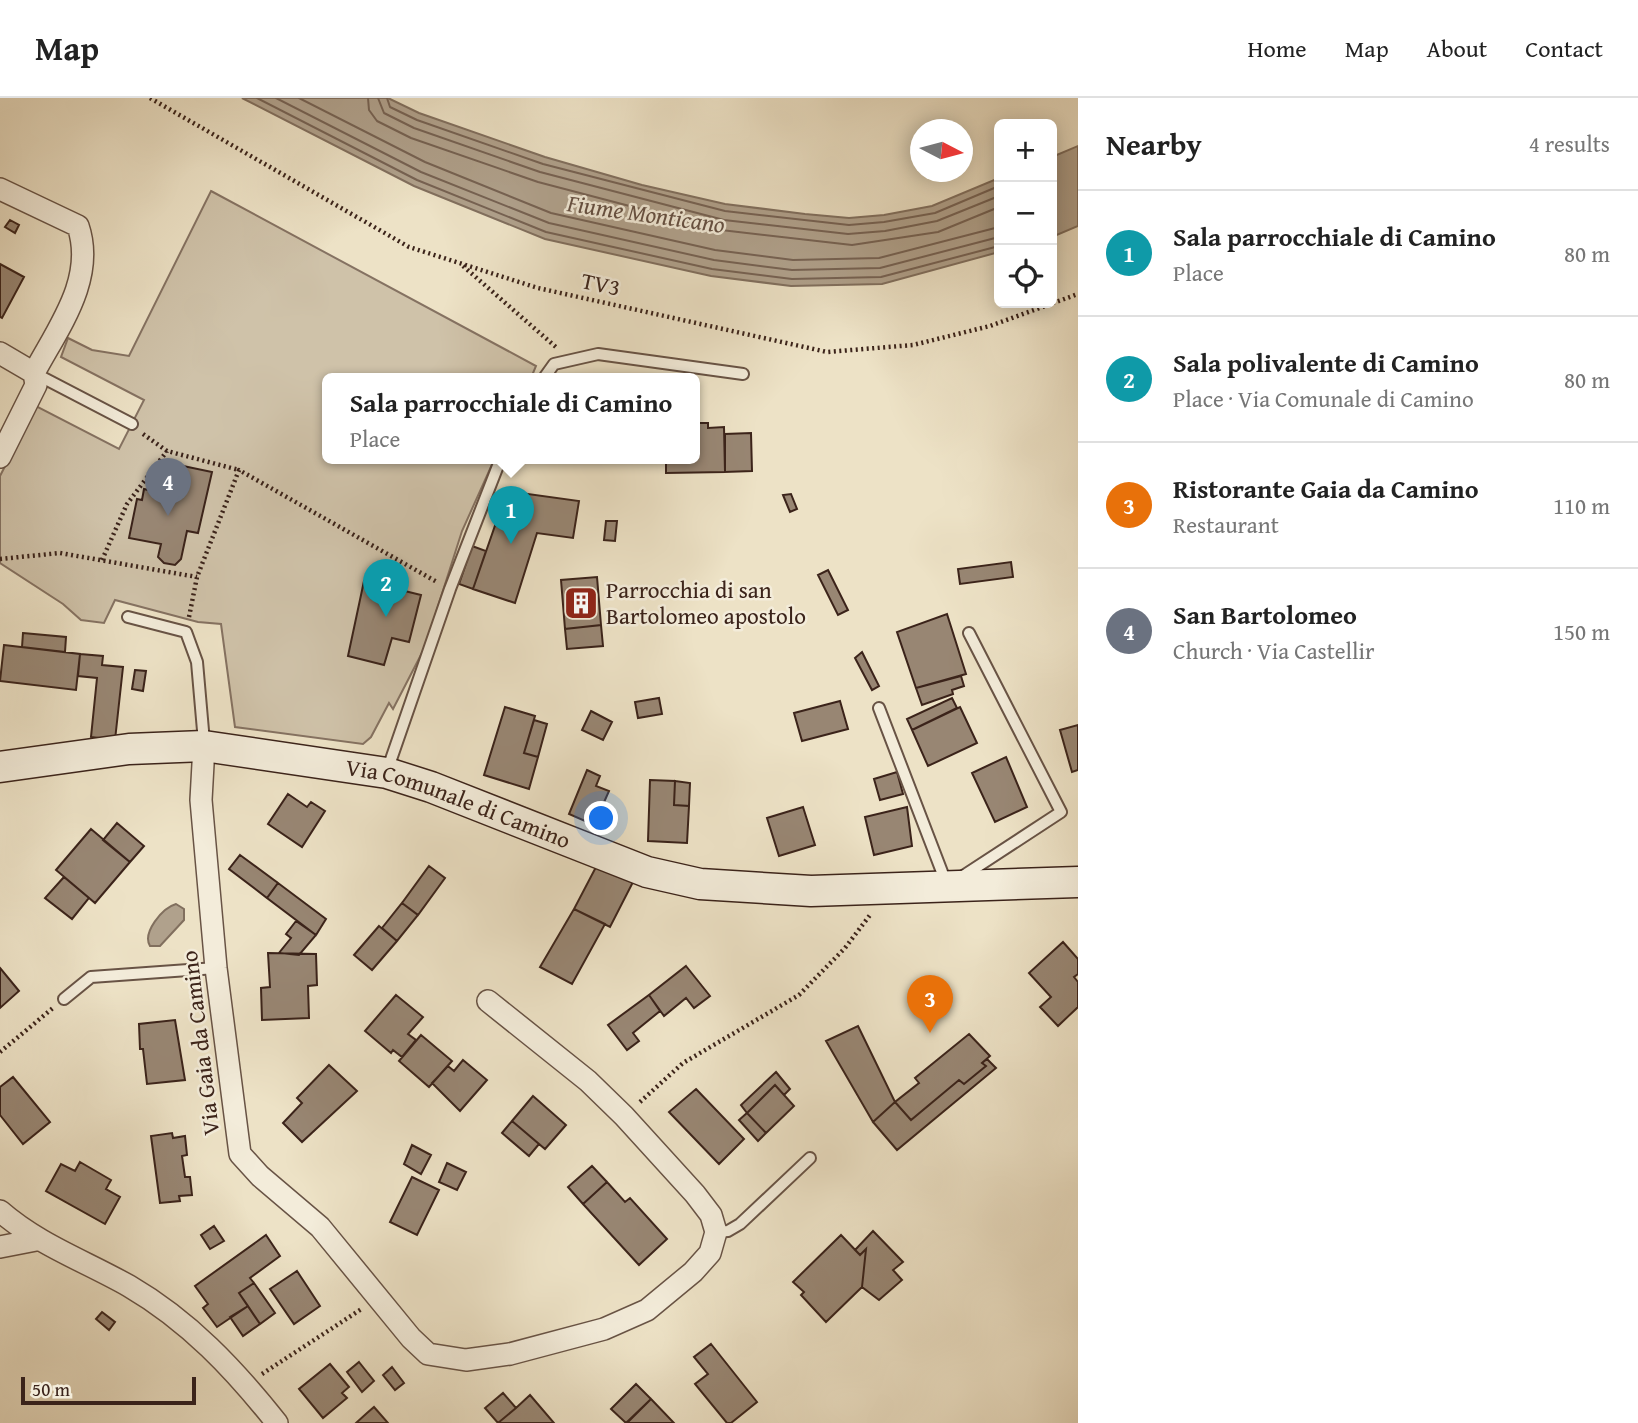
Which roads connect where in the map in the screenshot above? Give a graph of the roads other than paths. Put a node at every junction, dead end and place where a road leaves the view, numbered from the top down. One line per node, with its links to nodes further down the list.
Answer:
1 (0, 190): 3 (street)
2 (0, 353): 3 (street)
3 (34, 373): 6 (lane); 7 (street)
4 (548, 373): 5 (lane)
5 (743, 374)
6 (132, 425)
7 (0, 457)
8 (499, 464): 14 (lane)
9 (128, 617): 12 (lane)
10 (969, 633): 16 (lane)
11 (879, 708): 16 (lane)
12 (204, 746): 13 (street, Via Comunale di Camino); 14 (street, Via Comunale di Camino); 17 (street, Via Gaia da Camino)
13 (0, 767)
14 (387, 773): 16 (street, Via Comunale di Camino)
15 (1078, 882): 16 (street, Via Comunale di Camino)
16 (947, 886)
17 (216, 968): 18 (lane); 22 (street, Via Gaia da Camino)
18 (64, 999)
19 (488, 1002): 22 (street)
20 (810, 1158): 22 (lane)
21 (0, 1211): 23 (street)
22 (716, 1232)
23 (36, 1240): 24 (street); 25 (street)
24 (0, 1247)
25 (277, 1423)

